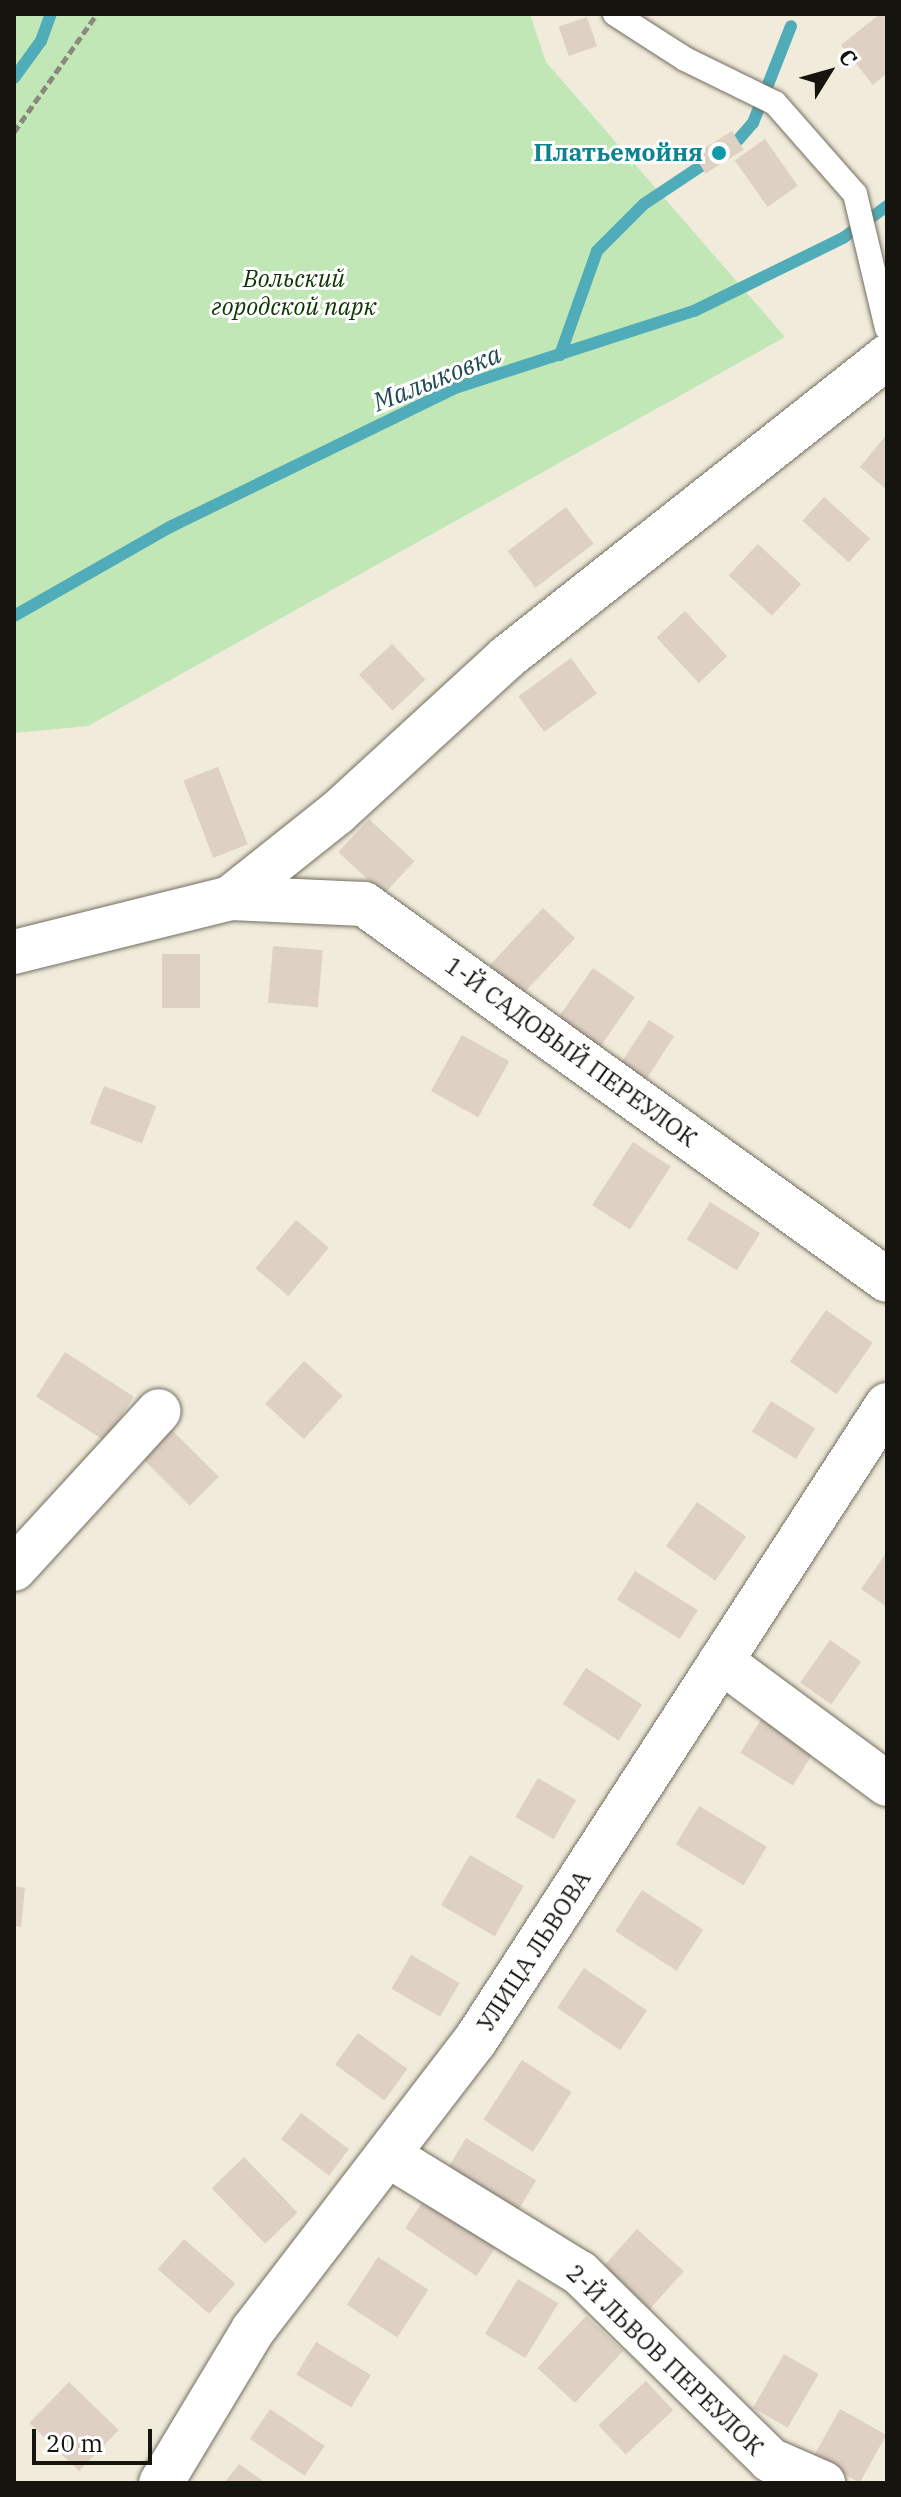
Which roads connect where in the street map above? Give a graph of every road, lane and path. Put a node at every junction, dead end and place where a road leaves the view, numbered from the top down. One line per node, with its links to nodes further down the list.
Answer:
1 (97, 14): 3 (path)
2 (615, 14): 4 (lane)
3 (14, 132)
4 (887, 328)
5 (887, 357): 6 (street)
6 (230, 898): 7 (street); 8 (street, 1-Й САДОВЫЙ ПЕРЕУЛОК)
7 (14, 952)
8 (887, 1280)
9 (887, 1405): 12 (street, УЛИЦА ЛЬВОВА)
10 (159, 1411): 11 (street)
11 (14, 1569)
12 (721, 1661): 13 (street); 14 (street, УЛИЦА ЛЬВОВА)
13 (887, 1784)
14 (388, 2155): 15 (street, УЛИЦА ЛЬВОВА); 18 (street, 2-Й ЛЬВОВ ПЕРЕУЛОК)
15 (188, 2442): 16 (street); 17 (street, УЛИЦА ЛЬВОВА)
16 (135, 2483)
17 (161, 2483)
18 (823, 2483)

